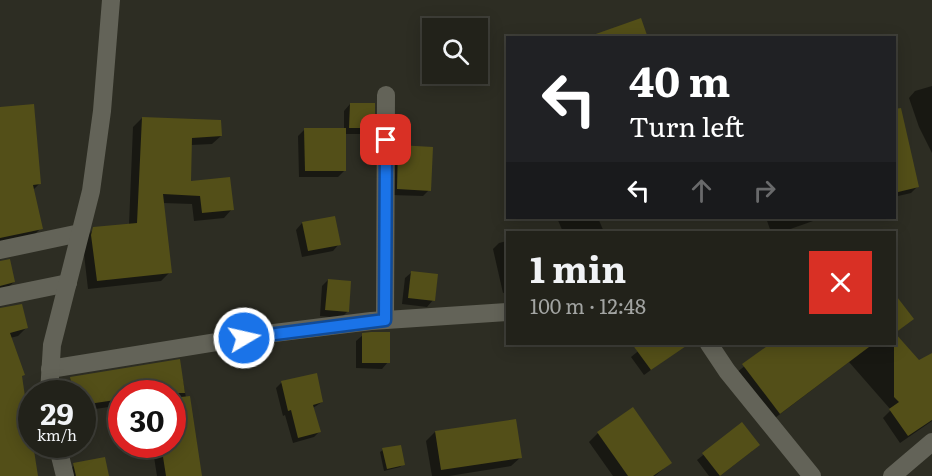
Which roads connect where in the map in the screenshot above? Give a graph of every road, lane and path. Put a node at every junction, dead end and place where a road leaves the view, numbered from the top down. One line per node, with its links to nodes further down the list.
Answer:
1 (111, 0): 3 (street)
2 (386, 95): 8 (street)
3 (80, 233): 4 (street); 5 (street)
4 (0, 250)
5 (68, 284): 6 (street); 10 (street)
6 (0, 297)
7 (506, 312): 8 (street)
8 (385, 320): 10 (street)
9 (710, 345): 15 (street)
10 (50, 369): 11 (street)
11 (50, 380)
12 (932, 442): 16 (street)
13 (60, 458): 14 (street)
14 (65, 476)
15 (812, 476)
16 (892, 476)

